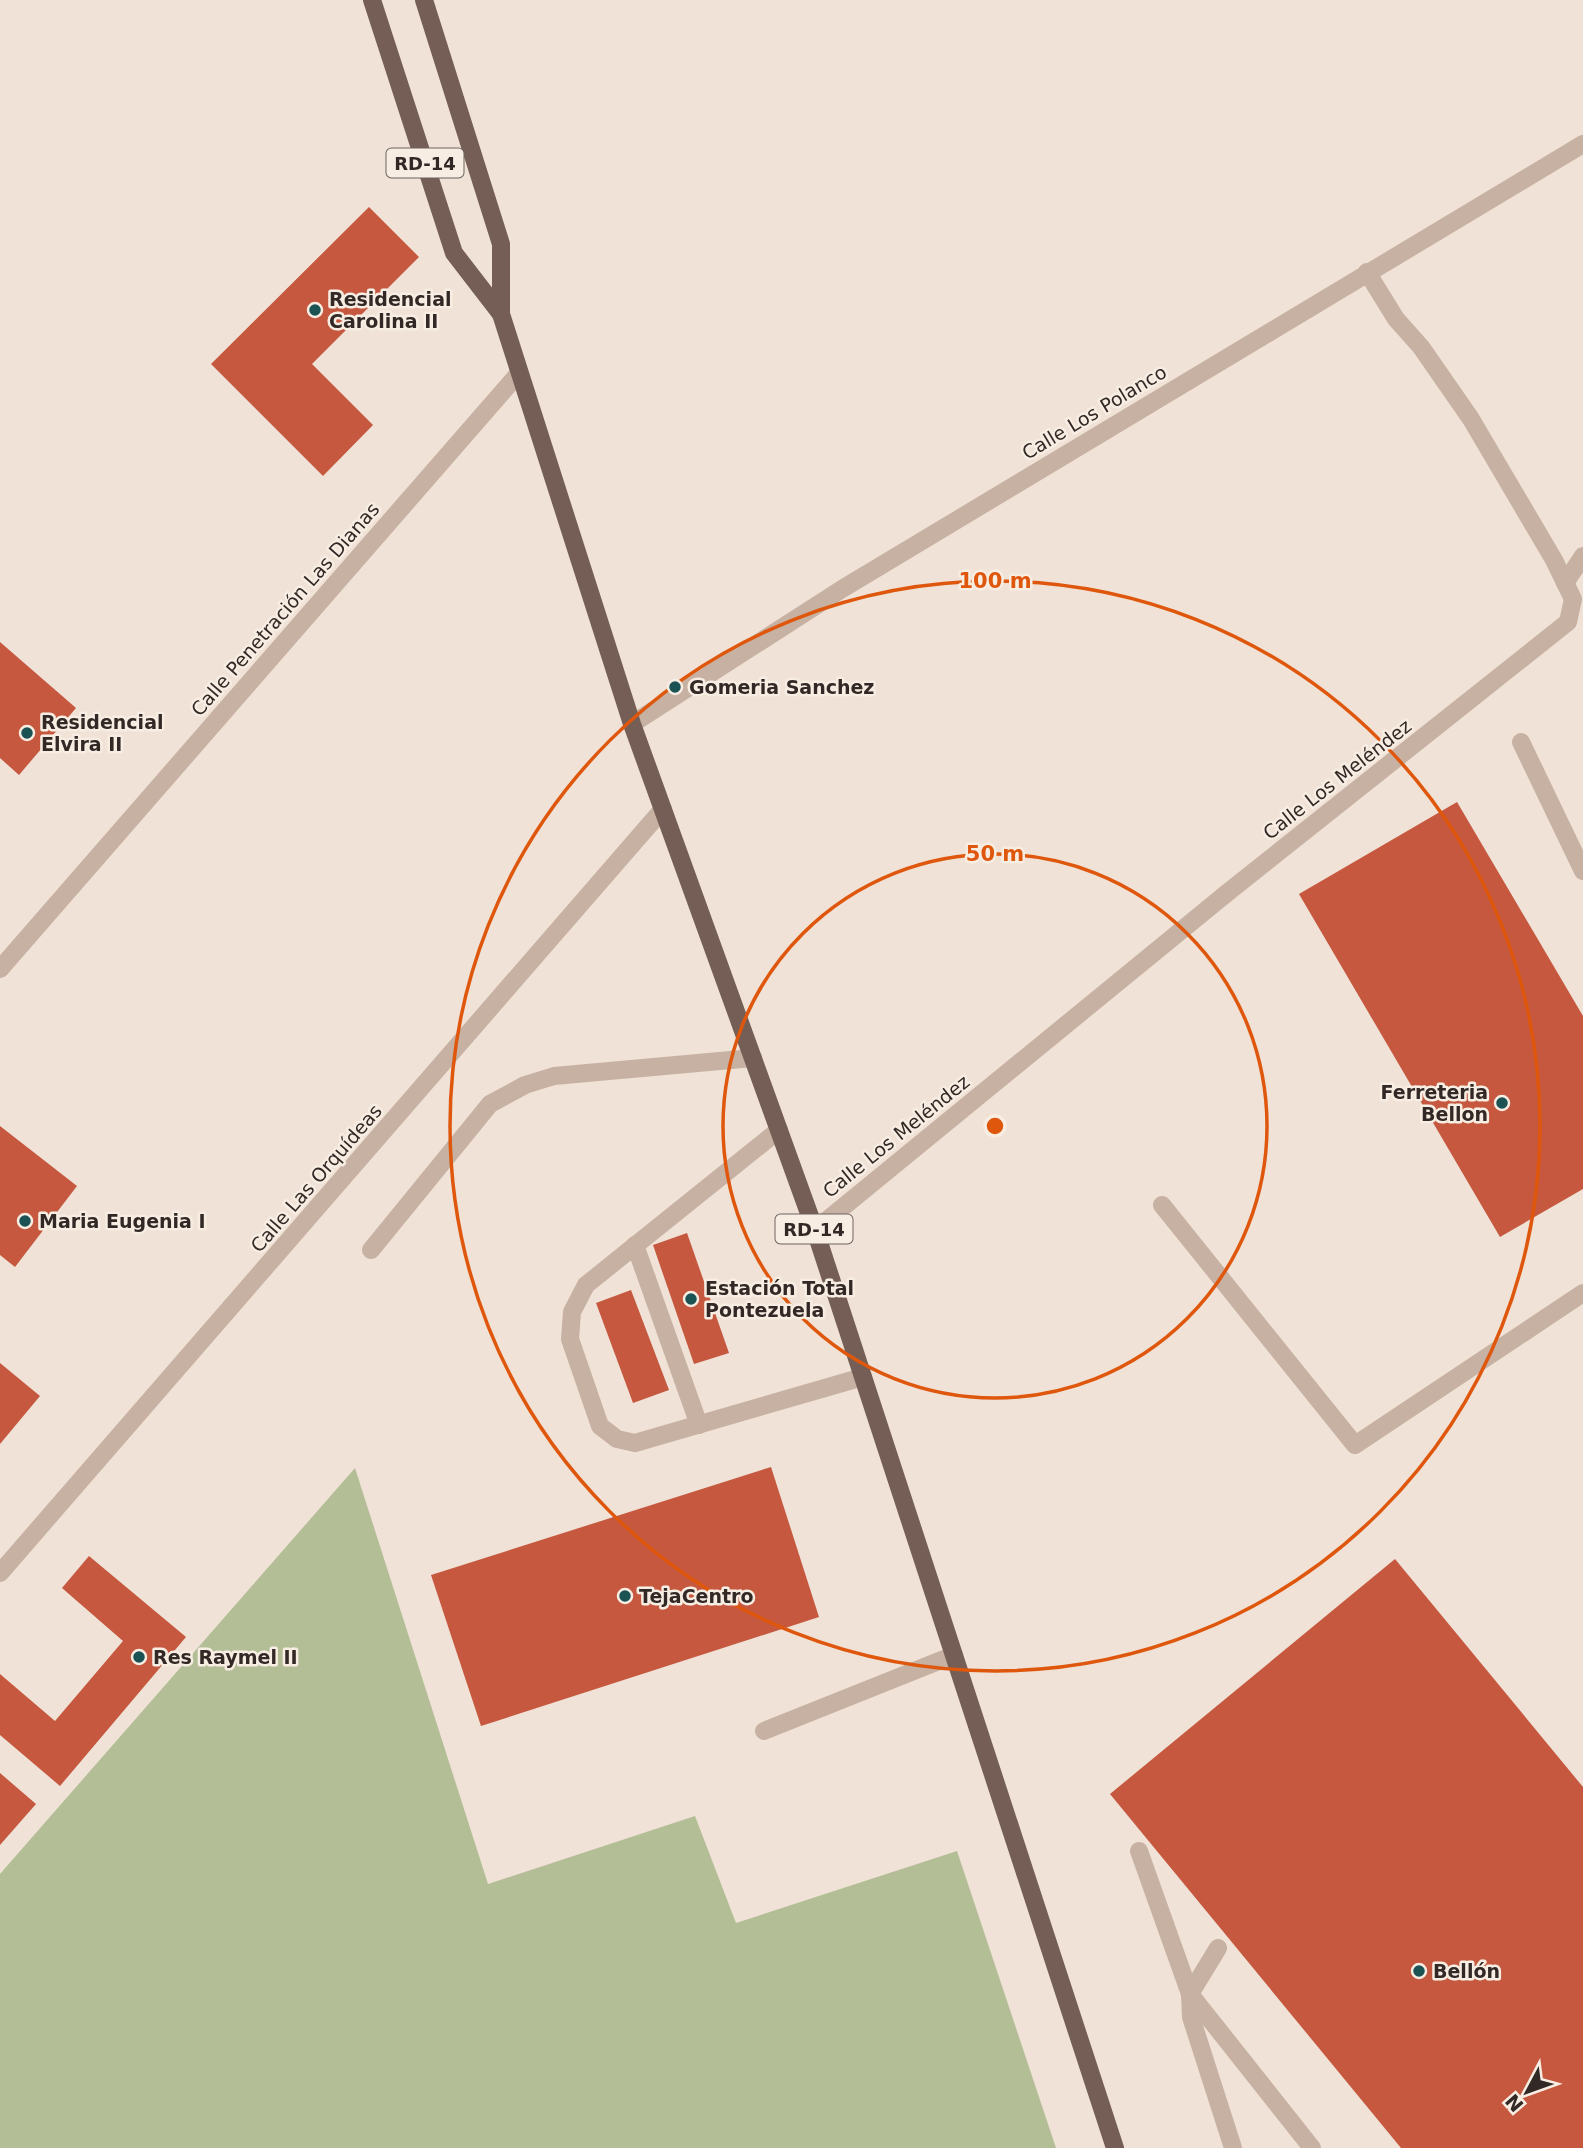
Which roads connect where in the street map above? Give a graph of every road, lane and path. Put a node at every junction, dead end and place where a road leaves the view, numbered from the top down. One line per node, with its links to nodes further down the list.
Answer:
1 (372, 0): 5 (main road, RD-14)
2 (424, 0): 5 (main road, RD-14)
3 (1583, 144): 4 (street, Calle Los Polanco)
4 (1367, 272): 8 (street, Calle Los Meléndez); 9 (street, Calle Los Polanco)
5 (500, 314): 6 (main road, RD-14)
6 (519, 373): 9 (main road, RD-14); 13 (street, Calle Penetración Las Dianas)
7 (1583, 556): 8 (street)
8 (1565, 583): 17 (street, Calle Los Meléndez)
9 (632, 724): 11 (main road, RD-14)
10 (1521, 742): 12 (street)
11 (663, 809): 14 (main road, RD-14); 23 (street, Calle Las Orquídeas)
12 (1583, 871)
13 (0, 969)
14 (753, 1058): 15 (main road, RD-14); 19 (street)
15 (779, 1130): 17 (main road, RD-14); 18 (street)
16 (1162, 1205): 20 (street)
17 (815, 1230): 21 (main road, RD-14)
18 (635, 1245): 22 (street); 22 (street)
19 (371, 1250)
20 (1583, 1293)
21 (863, 1377): 22 (street); 24 (main road, RD-14)
22 (699, 1425)
23 (0, 1573)
24 (954, 1656): 25 (street); 29 (main road, RD-14)
25 (764, 1731)
26 (1139, 1851): 28 (street)
27 (1219, 1948): 28 (street)
28 (1190, 1994): 30 (street); 31 (street)
29 (1115, 2148)
30 (1233, 2148)
31 (1312, 2148)

